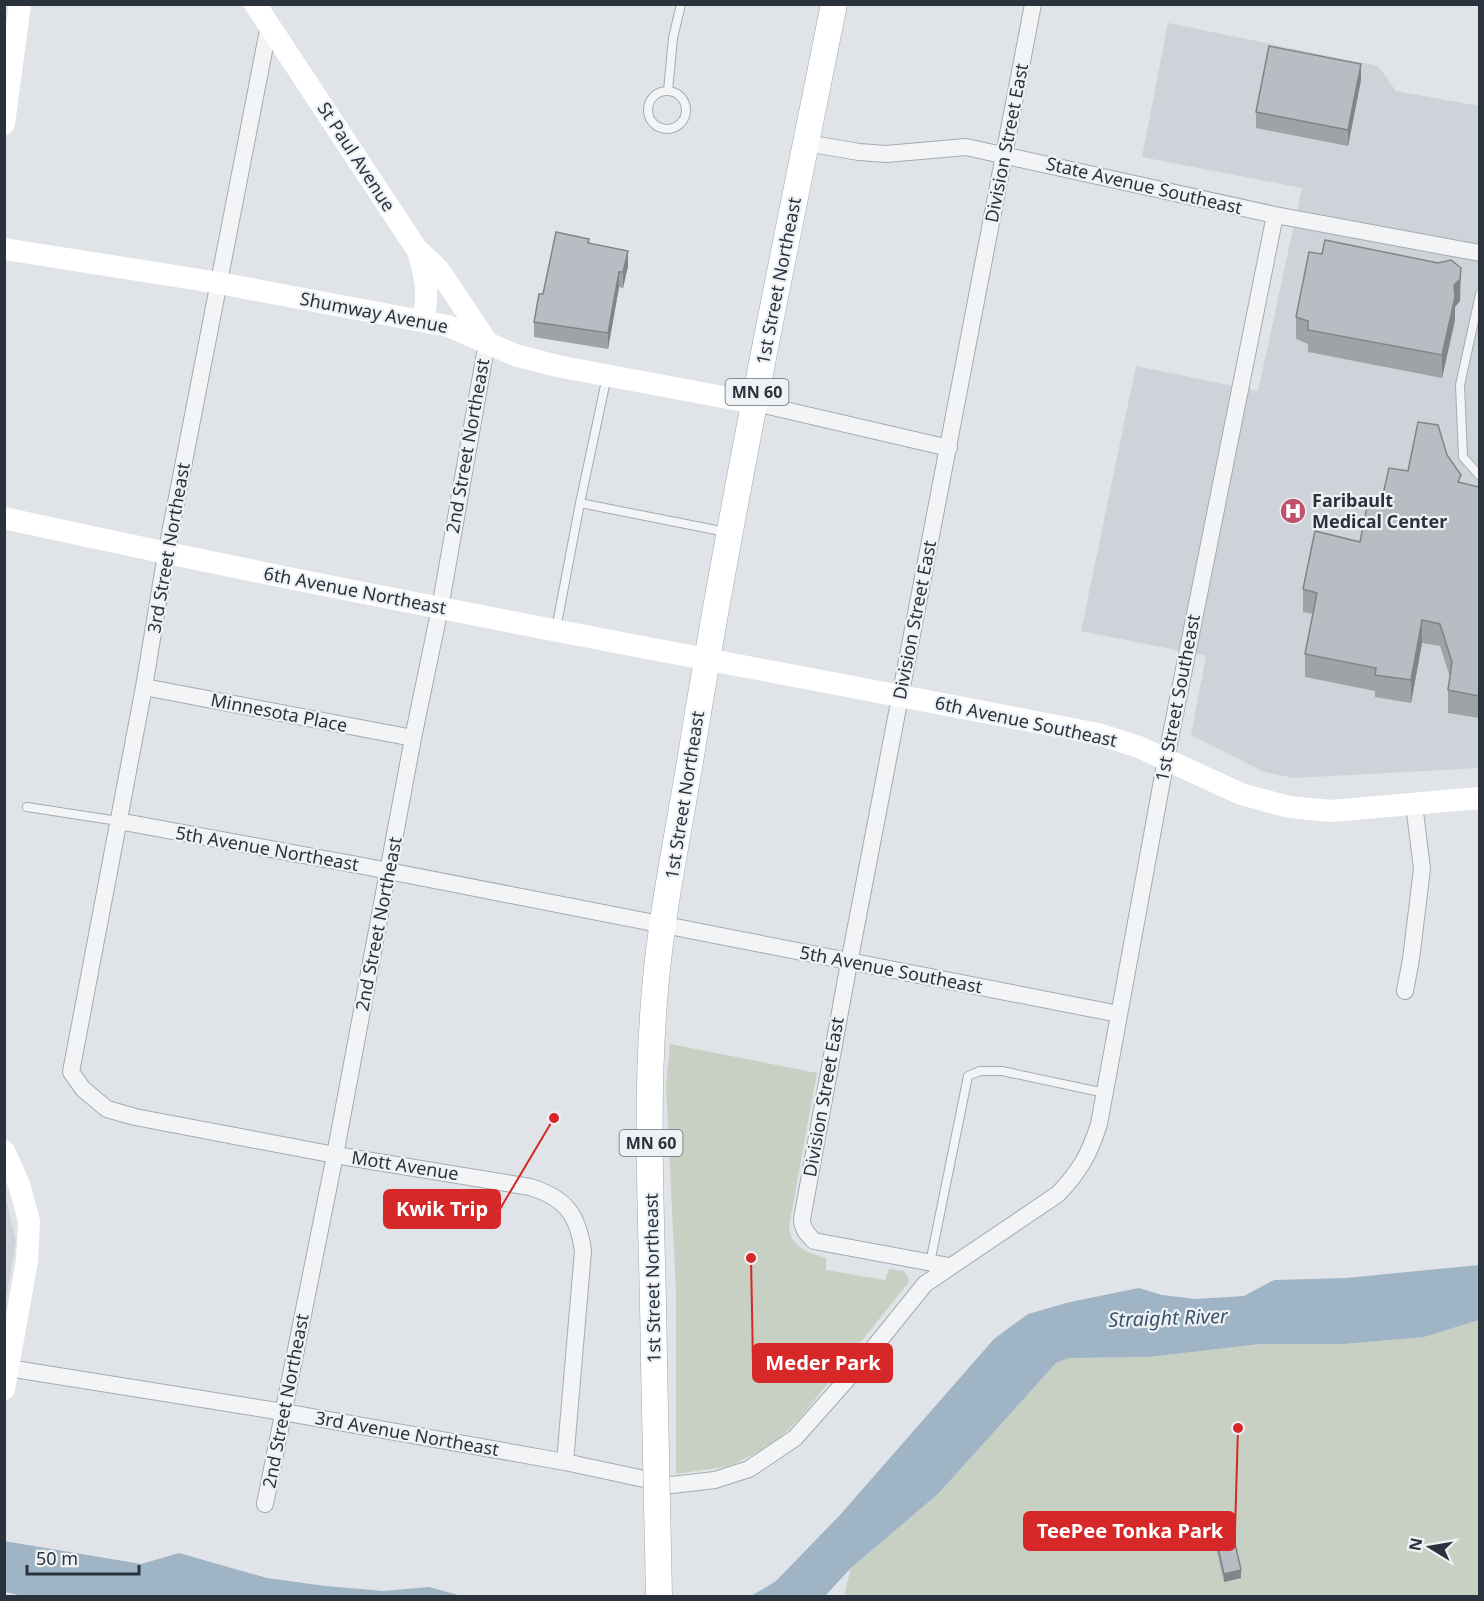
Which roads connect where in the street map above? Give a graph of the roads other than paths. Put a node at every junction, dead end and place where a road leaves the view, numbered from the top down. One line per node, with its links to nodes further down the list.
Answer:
1 (20, 4): 7 (street)
2 (255, 4): 6 (street, St Paul Avenue)
3 (681, 4): 8 (lane)
4 (834, 4): 10 (main road, 1st Street Northeast / MN 60)
5 (1033, 4): 11 (street, Division Street East)
6 (269, 25): 14 (street, St Paul Avenue); 16 (street, 3rd Street Northeast)
7 (9, 56): 9 (street)
8 (668, 91): 8 (lane)
9 (4, 124)
10 (806, 143): 11 (street, State Avenue Southeast); 21 (main road, 1st Street Northeast / MN 60)
11 (1005, 154): 12 (street, State Avenue Southeast); 22 (street, Division Street East)
12 (1275, 215): 15 (street, State Avenue Southeast); 34 (street, 1st Street Southeast)
13 (4, 249): 16 (street, Shumway Avenue)
14 (418, 251): 18 (street, St Paul Avenue); 19 (street)
15 (1479, 253)
16 (219, 283): 18 (street, Shumway Avenue); 27 (street, 3rd Street Northeast)
17 (1479, 294): 23 (lane)
18 (423, 321): 19 (street, Shumway Avenue)
19 (487, 342): 20 (street, Shumway Avenue); 28 (street, 2nd Street Northeast)
20 (607, 376): 21 (street, Shumway Avenue); 24 (lane)
21 (755, 403): 22 (street, Shumway Avenue); 26 (main road, 1st Street Northeast / MN 60)
22 (949, 448): 32 (street, Division Street East)
23 (1479, 476)
24 (580, 503): 26 (lane); 29 (lane)
25 (4, 518): 27 (street, 6th Avenue Northeast)
26 (730, 533): 30 (main road, 1st Street Northeast / MN 60)
27 (166, 554): 28 (street, 6th Avenue Northeast); 31 (street, 3rd Street Northeast)
28 (440, 608): 29 (street, 6th Avenue Northeast); 33 (street, 2nd Street Northeast)
29 (556, 630): 30 (street, 6th Avenue Northeast)
30 (707, 659): 32 (street, 6th Avenue Southeast); 40 (main road, 1st Street Northeast / MN 60)
31 (144, 687): 33 (street, Minnesota Place); 38 (street, 3rd Street Northeast)
32 (900, 695): 34 (street, 6th Avenue Southeast); 41 (street, Division Street East)
33 (413, 738): 39 (street, 2nd Street Northeast)
34 (1166, 759): 36 (street, 6th Avenue Southeast); 43 (street, 1st Street Southeast)
35 (1479, 798): 36 (street, 6th Avenue Southeast)
36 (1414, 804): 42 (street)
37 (27, 807): 38 (lane)
38 (118, 821): 39 (street, 5th Avenue Northeast); 44 (street, 3rd Street Northeast)
39 (389, 872): 40 (street, 5th Avenue Northeast); 47 (street, 2nd Street Northeast)
40 (664, 925): 41 (street, 5th Avenue Southeast); 54 (main road, 1st Street Northeast / MN 60, bridge)
41 (849, 963): 43 (street, 5th Avenue Southeast); 48 (street, Division Street East)
42 (1405, 991)
43 (1119, 1014): 45 (street, 1st Street Southeast)
44 (71, 1072): 47 (street, Mott Avenue)
45 (1105, 1093): 48 (lane); 49 (street, 1st Street Southeast)
46 (4, 1151): 50 (street)
47 (335, 1155): 51 (street, 2nd Street Northeast); 52 (street, Mott Avenue)
48 (930, 1263): 49 (street)
49 (949, 1266): 52 (street, 3rd Avenue Northeast)
50 (6, 1379): 51 (street, 3rd Avenue Northeast)
51 (283, 1412): 52 (street, 3rd Avenue Northeast); 53 (street, 2nd Street Northeast)
52 (565, 1462)
53 (266, 1504)
54 (659, 1596)

